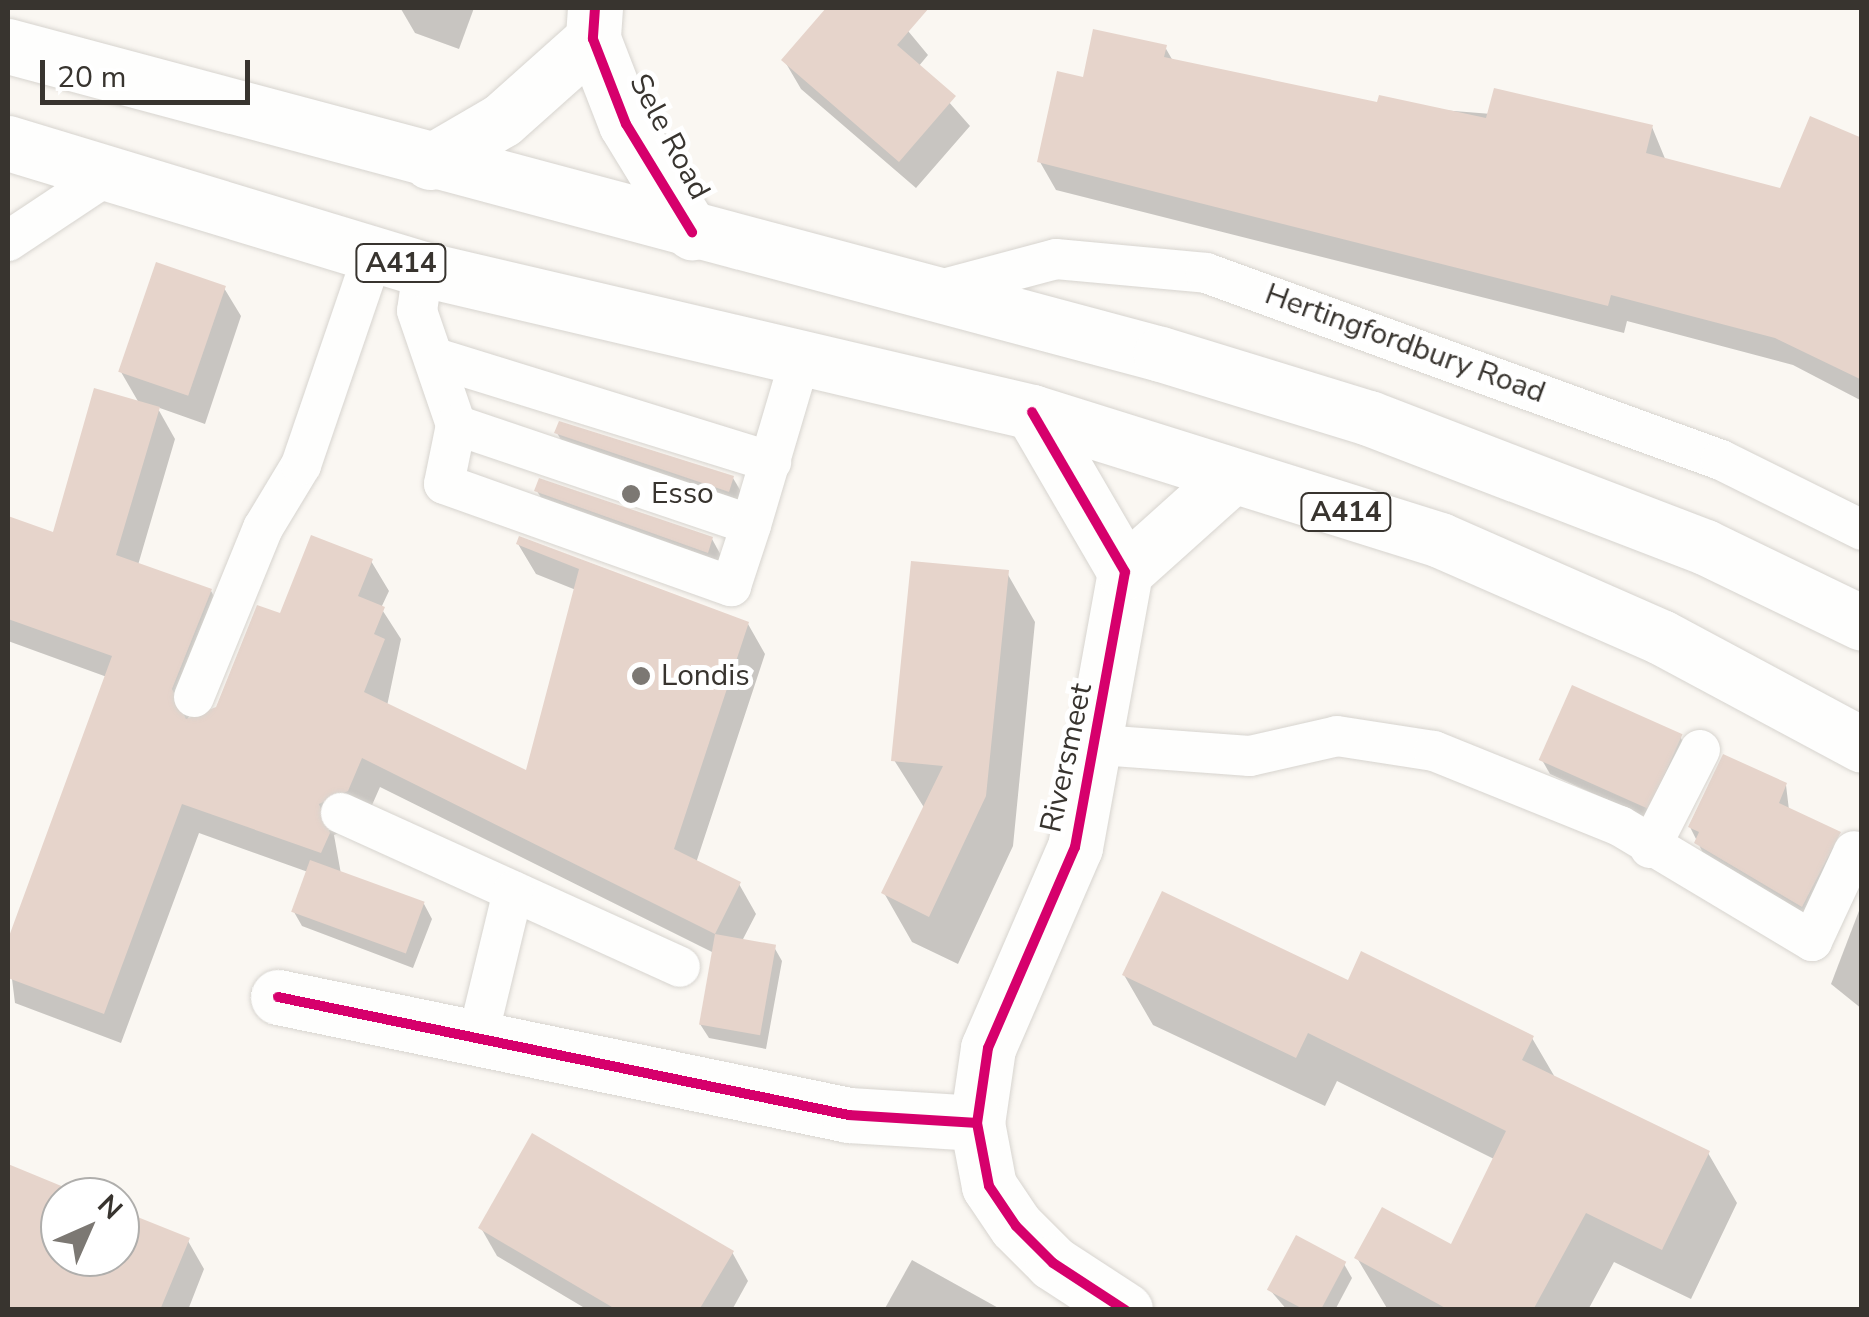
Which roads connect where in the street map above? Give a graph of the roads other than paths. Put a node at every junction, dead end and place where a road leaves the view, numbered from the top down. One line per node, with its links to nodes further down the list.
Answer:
1 (594, 23): 4 (main road, Sele Road); 6 (main road, Sele Road)
2 (8, 46): 4 (main road)
3 (8, 143): 5 (main road, A414)
4 (430, 162): 6 (main road)
5 (109, 174): 7 (lane); 8 (main road, A414)
6 (692, 232): 9 (main road)
7 (8, 240)
8 (398, 262): 10 (main road, A414); 11 (lane); 20 (lane)
9 (928, 293): 17 (lane, Hertingfordbury Road); 19 (main road)
10 (801, 356): 12 (main road, A414); 14 (lane)
11 (436, 358): 13 (lane); 14 (lane)
12 (1032, 412): 15 (main road, A414); 18 (main road)
13 (456, 425): 16 (lane); 16 (lane)
14 (771, 462): 16 (lane)
15 (1231, 476): 18 (main road); 22 (main road, A414)
16 (751, 524)
17 (1862, 530)
18 (1125, 572): 21 (main road, Riversmeet)
19 (1862, 623)
20 (194, 697)
21 (1100, 745): 25 (lane); 31 (main road, Riversmeet)
22 (1862, 745)
23 (1700, 750): 25 (lane)
24 (341, 813): 27 (lane)
25 (1650, 848): 26 (lane)
26 (1854, 851)
27 (513, 891): 28 (lane); 30 (lane)
28 (680, 967)
29 (278, 997): 30 (main road)
30 (477, 1040): 31 (main road)
31 (977, 1123): 32 (main road, Riversmeet)
32 (1125, 1310)

